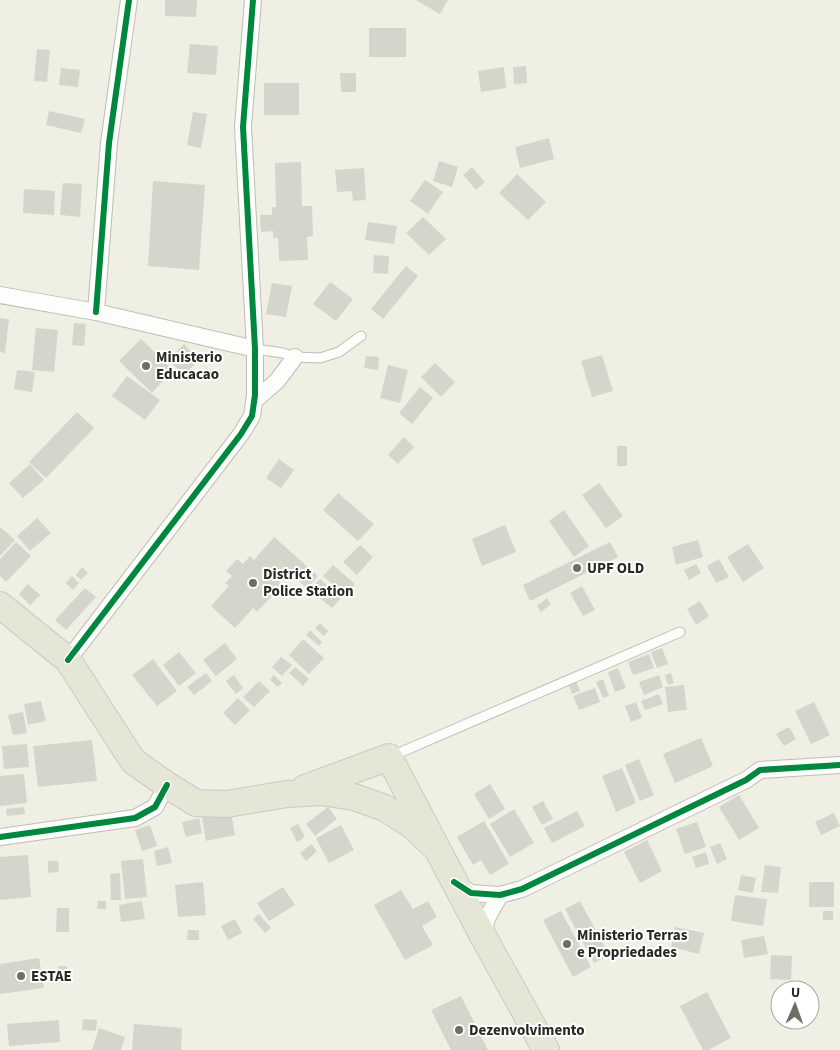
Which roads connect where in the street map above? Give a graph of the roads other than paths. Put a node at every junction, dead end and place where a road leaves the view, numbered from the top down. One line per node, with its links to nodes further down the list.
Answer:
1 (129, 0): 4 (street)
2 (253, 0): 6 (street)
3 (0, 295): 4 (street)
4 (96, 312): 6 (street)
5 (361, 336): 7 (lane)
6 (255, 349): 7 (lane); 8 (street)
7 (295, 357): 8 (street)
8 (254, 402): 11 (street)
9 (0, 605): 11 (main road)
10 (680, 632): 12 (lane)
11 (68, 660): 14 (main road)
12 (389, 757): 15 (main road); 17 (main road)
13 (840, 765): 19 (street)
14 (168, 785): 15 (main road); 16 (street)
15 (287, 794): 17 (main road)
16 (0, 837)
17 (437, 849): 18 (main road)
18 (454, 882): 19 (street); 20 (main road)
19 (500, 895): 20 (street)
20 (482, 936): 21 (main road)
21 (546, 1050)

